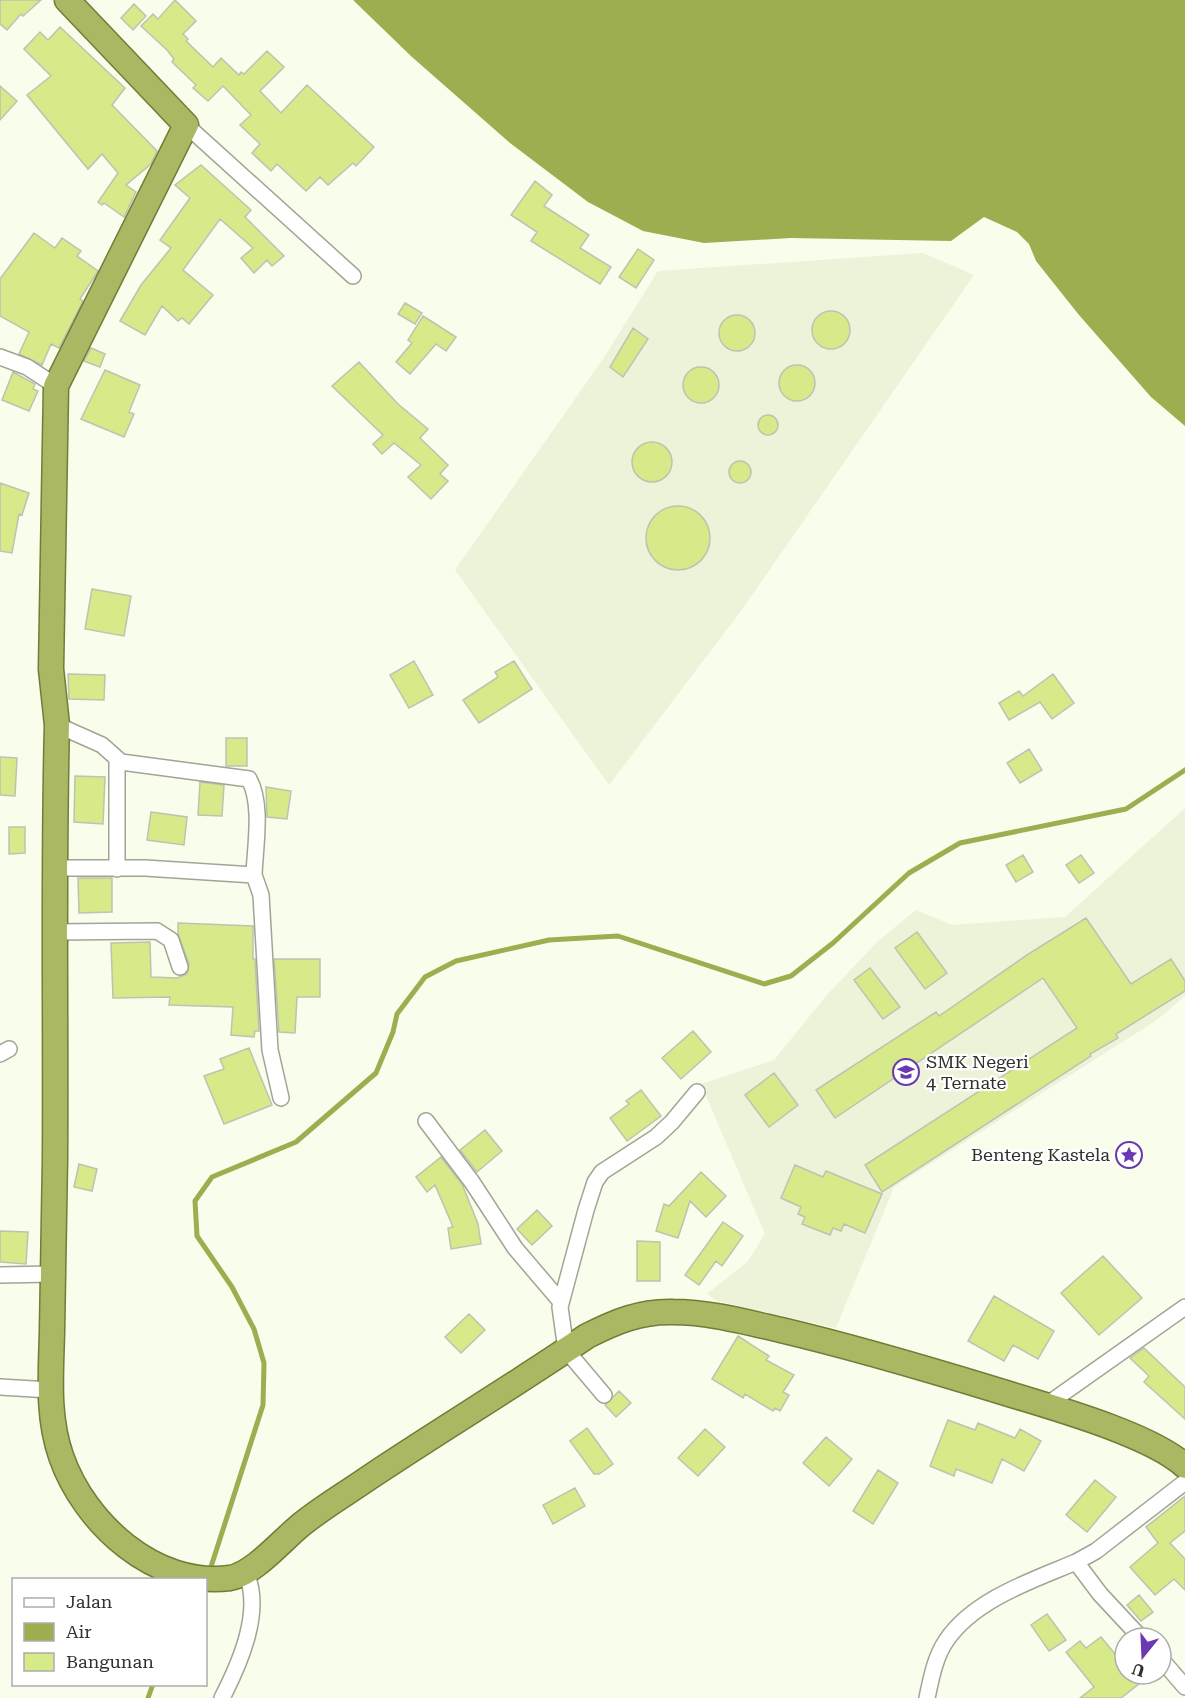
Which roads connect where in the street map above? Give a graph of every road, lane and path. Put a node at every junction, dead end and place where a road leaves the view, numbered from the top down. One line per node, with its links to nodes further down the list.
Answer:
1 (67, 0): 2 (highway)
2 (186, 125): 3 (street); 5 (highway)
3 (353, 276)
4 (0, 357): 5 (street)
5 (56, 386): 6 (highway)
6 (57, 725): 7 (street); 8 (highway)
7 (117, 759): 9 (street); 10 (street)
8 (55, 868): 9 (street); 11 (highway)
9 (117, 869): 10 (street)
10 (254, 875): 14 (street)
11 (54, 932): 12 (street); 16 (highway)
12 (180, 967)
13 (697, 1092): 18 (street)
14 (281, 1098)
15 (426, 1121): 18 (street)
16 (52, 1274): 17 (street); 22 (highway)
17 (0, 1275)
18 (561, 1302): 20 (street)
19 (1185, 1307): 24 (street)
20 (566, 1350): 23 (street); 24 (highway); 28 (highway)
21 (0, 1387): 22 (street)
22 (50, 1390): 28 (highway)
23 (604, 1395)
24 (1045, 1406): 25 (highway)
25 (1185, 1466)
26 (1185, 1482): 27 (street)
27 (1076, 1562): 29 (street); 33 (street)
28 (238, 1575): 32 (street)
29 (1130, 1626)
30 (1173, 1674): 31 (street)
31 (1185, 1688)
32 (222, 1698)
33 (927, 1698)

